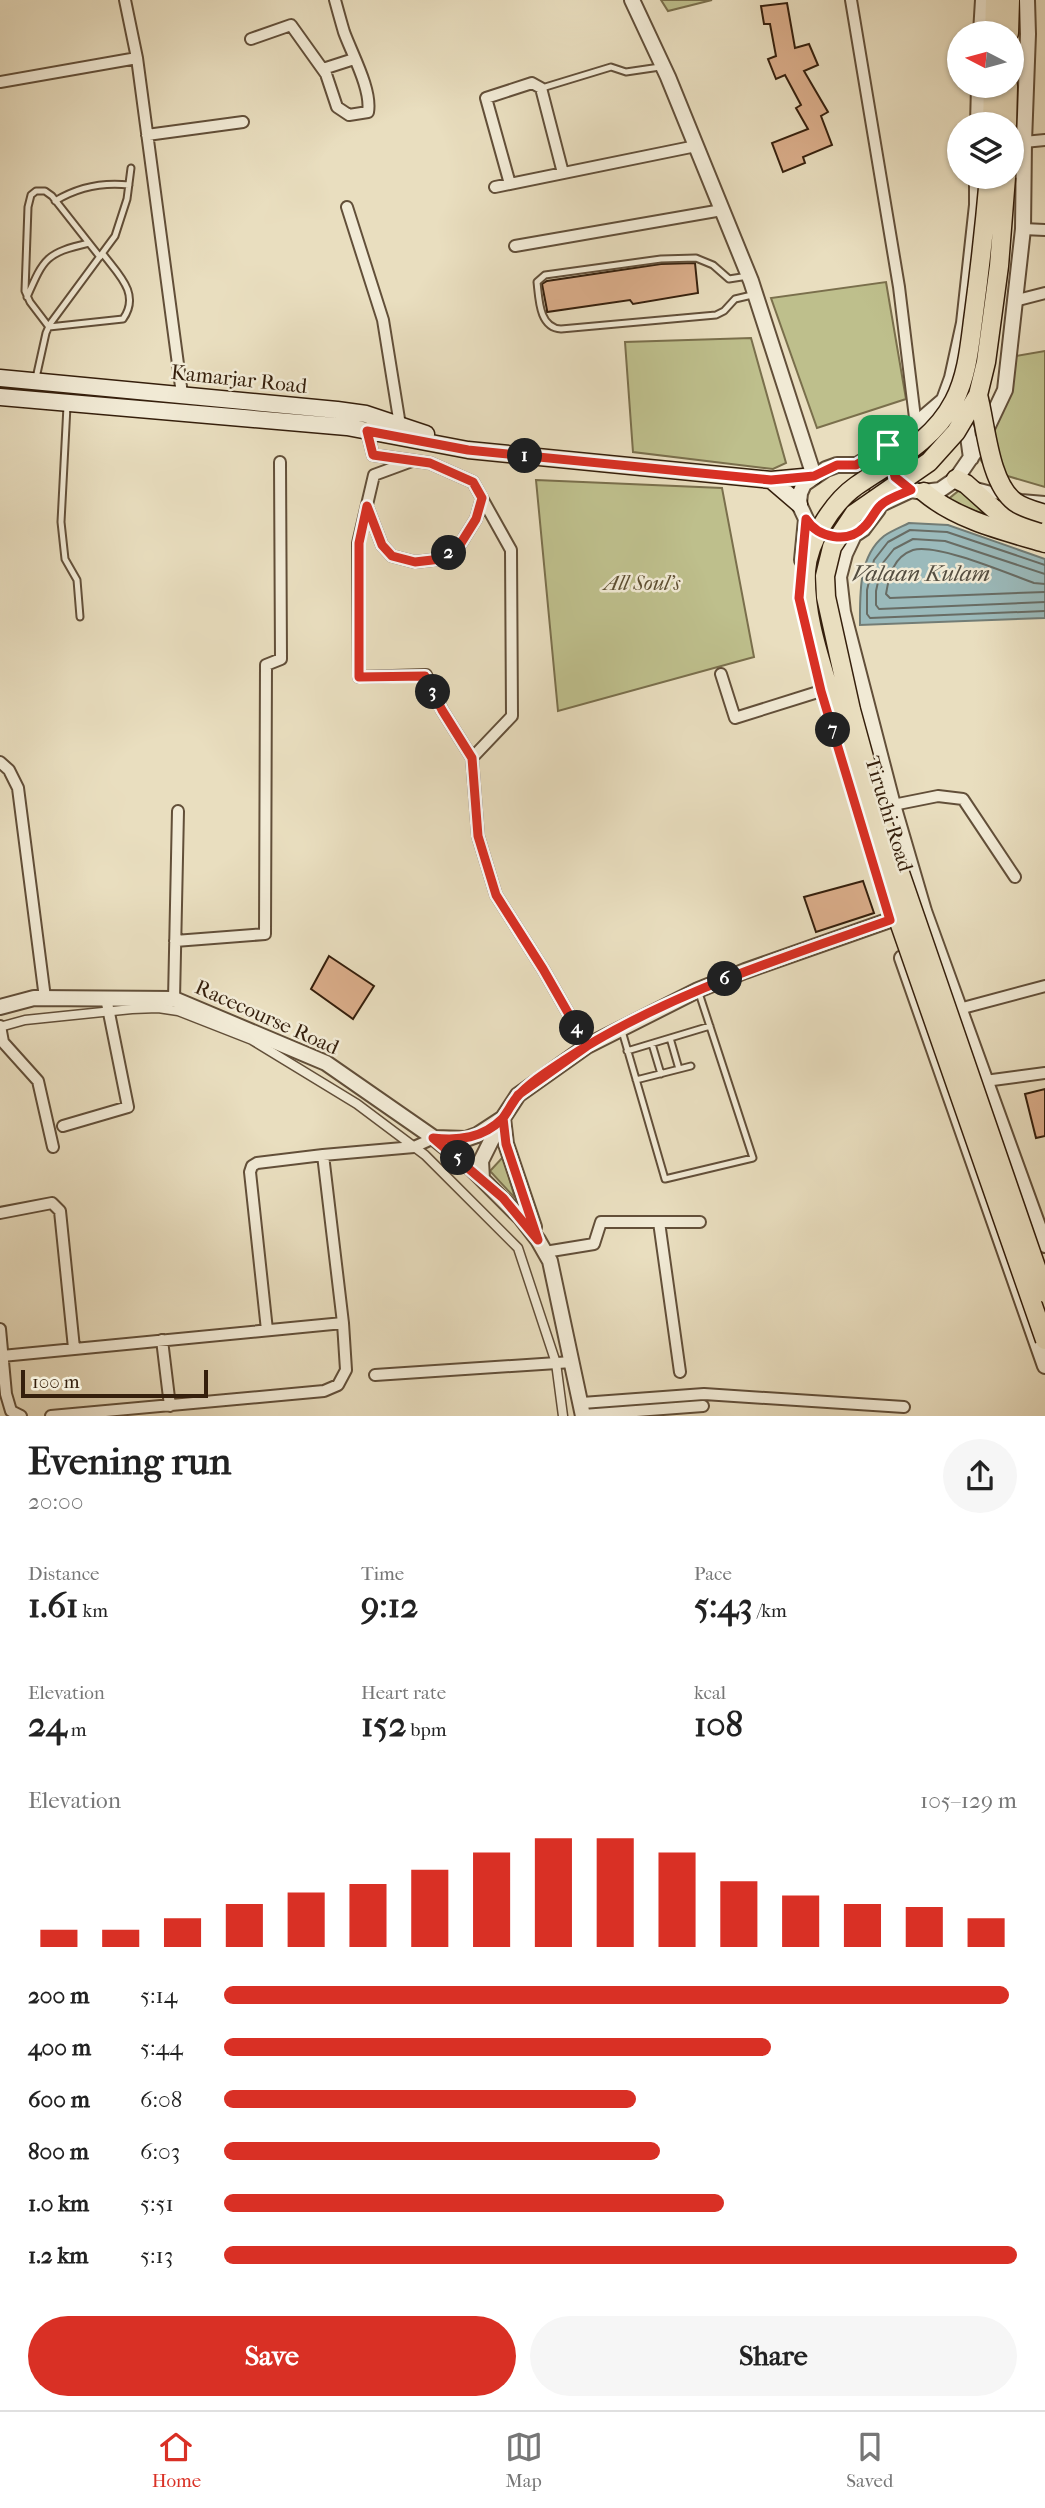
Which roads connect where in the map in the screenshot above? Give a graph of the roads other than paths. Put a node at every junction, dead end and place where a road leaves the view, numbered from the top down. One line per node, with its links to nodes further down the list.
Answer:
1 (125, 0): 13 (street)
2 (335, 0): 14 (street)
3 (632, 0): 15 (street)
4 (850, 0): 55 (street)
5 (983, 0): 9 (street)
6 (995, 0): 10 (main road)
7 (1010, 0): 11 (main road)
8 (1027, 0): 22 (street)
9 (982, 21)
10 (994, 21)
11 (1009, 21)
12 (251, 39): 16 (street)
13 (136, 58): 17 (street); 20 (street)
14 (354, 59): 16 (street); 16 (street)
15 (663, 67): 18 (lane); 23 (street)
16 (323, 69)
17 (0, 82)
18 (541, 88): 25 (street); 26 (street)
19 (243, 122): 20 (street)
20 (147, 135): 49 (street)
21 (1045, 140): 22 (street)
22 (1024, 142)
23 (696, 146): 25 (street); 35 (street)
24 (131, 169): 27 (lane)
25 (563, 173): 26 (street)
26 (510, 184): 28 (street)
27 (129, 185): 33 (lane); 40 (lane)
28 (495, 187)
29 (977, 189): 52 (street)
30 (988, 189): 125 (main road, Tiruchi Road, bridge)
31 (1005, 189): 50 (main road, Tiruchi Road, bridge)
32 (1023, 189): 36 (street)
33 (55, 201): 38 (lane); 44 (lane)
34 (347, 207): 54 (street)
35 (722, 210): 39 (street); 41 (street)
36 (1023, 229): 37 (street); 45 (street)
37 (1045, 230)
38 (89, 243): 40 (lane); 44 (lane)
39 (516, 246)
40 (102, 256): 46 (lane); 46 (lane)
41 (749, 276): 43 (street); 43 (lane)
42 (1045, 293): 45 (street)
43 (755, 294): 63 (street)
44 (27, 298): 46 (lane)
45 (1014, 301): 59 (street)
46 (49, 327): 48 (lane)
47 (0, 378): 48 (main road, Kamarjar Road)
48 (36, 381): 49 (main road, Kamarjar Road)
49 (182, 394): 54 (main road, Kamarjar Road)
50 (978, 395): 72 (main road, bridge); 120 (main road, Tiruchi Road, bridge)
51 (0, 397): 53 (main road, Kamarjar Road)
52 (944, 400): 55 (street); 59 (street)
53 (68, 402): 56 (main road, Kamarjar Road); 76 (lane)
54 (400, 425): 58 (main road, Kamarjar Road)
55 (916, 426): 57 (street)
56 (367, 431): 58 (main road, Kamarjar Road); 60 (street)
57 (888, 445): 62 (street); 66 (street)
58 (468, 450): 64 (main road, Kamarjar Road)
59 (971, 458): 65 (street)
60 (414, 461): 67 (street); 69 (street)
61 (280, 462): 85 (street)
62 (856, 465): 63 (street); 71 (street)
63 (814, 476): 64 (main road, Kamarjar Road); 70 (street)
64 (771, 480): 70 (main road)
65 (961, 481): 66 (street); 68 (street); 73 (main road)
66 (918, 491): 71 (street, Tiruchi Road); 75 (main road)
67 (482, 498): 69 (street); 79 (street)
68 (1045, 502)
69 (367, 506): 79 (street)
70 (803, 511): 74 (street); 78 (street)
71 (876, 512): 74 (street, Tiruchi Road)
72 (1045, 514)
73 (1045, 526)
74 (854, 536): 81 (street, Tiruchi Road)
75 (1045, 543)
76 (80, 617)
77 (721, 674): 78 (street)
78 (821, 691): 84 (street)
79 (472, 758): 98 (street)
80 (0, 762): 88 (street)
81 (892, 805): 83 (street); 92 (street, Tiruchi Road)
82 (177, 811): 85 (street)
83 (1015, 877)
84 (890, 920): 87 (street); 119 (street)
85 (175, 941): 89 (street)
86 (1045, 986): 92 (street)
87 (698, 990): 94 (lane); 95 (street)
88 (45, 998): 90 (street, Racecourse Road); 91 (street, Racecourse Road)
89 (174, 999): 90 (street, Racecourse Road); 108 (street, Racecourse Road)
90 (107, 1005): 93 (street); 107 (street); 110 (street)
91 (0, 1007)
92 (959, 1009): 105 (street, Tiruchi Road)
93 (0, 1026): 109 (street)
94 (710, 1026): 96 (lane); 104 (lane)
95 (621, 1028): 98 (street); 99 (lane)
96 (670, 1038): 97 (lane); 101 (lane)
97 (652, 1044): 99 (lane); 103 (lane)
98 (587, 1046): 106 (street)
99 (627, 1051): 104 (lane)
100 (691, 1066): 101 (lane)
101 (679, 1069): 103 (lane)
102 (1045, 1073): 105 (street)
103 (661, 1074): 104 (lane)
104 (636, 1080)
105 (985, 1081): 116 (street, Tiruchi Road)
106 (503, 1118): 108 (street); 112 (street); 117 (street)
107 (64, 1126)
108 (433, 1138): 110 (street); 112 (street, Racecourse Road)
109 (53, 1147)
110 (414, 1147): 111 (street); 128 (street)
111 (323, 1154): 121 (street); 123 (street)
112 (482, 1179): 117 (street, Racecourse Road)
113 (0, 1213): 126 (street)
114 (659, 1222): 115 (street); 117 (street); 131 (street)
115 (700, 1222)
116 (1045, 1245)
117 (541, 1246): 129 (street, Racecourse Road)
118 (1045, 1256): 119 (street)
119 (1009, 1269): 130 (street)
120 (1045, 1293)
121 (343, 1323): 123 (street); 133 (street)
122 (0, 1329): 127 (street)
123 (267, 1330): 124 (street)
124 (162, 1340): 126 (street); 133 (street)
125 (1045, 1340)
126 (74, 1348): 127 (street)
127 (2, 1356): 138 (street)
128 (556, 1363): 129 (street); 132 (street); 140 (street)
129 (572, 1363): 136 (street, Racecourse Road)
130 (1045, 1366)
131 (680, 1373)
132 (375, 1375)
133 (170, 1406): 139 (street)
134 (703, 1406): 137 (street)
135 (905, 1407): 136 (street)
136 (583, 1411): 137 (street)
137 (605, 1415)
138 (21, 1416)
139 (51, 1416)
140 (563, 1416)

